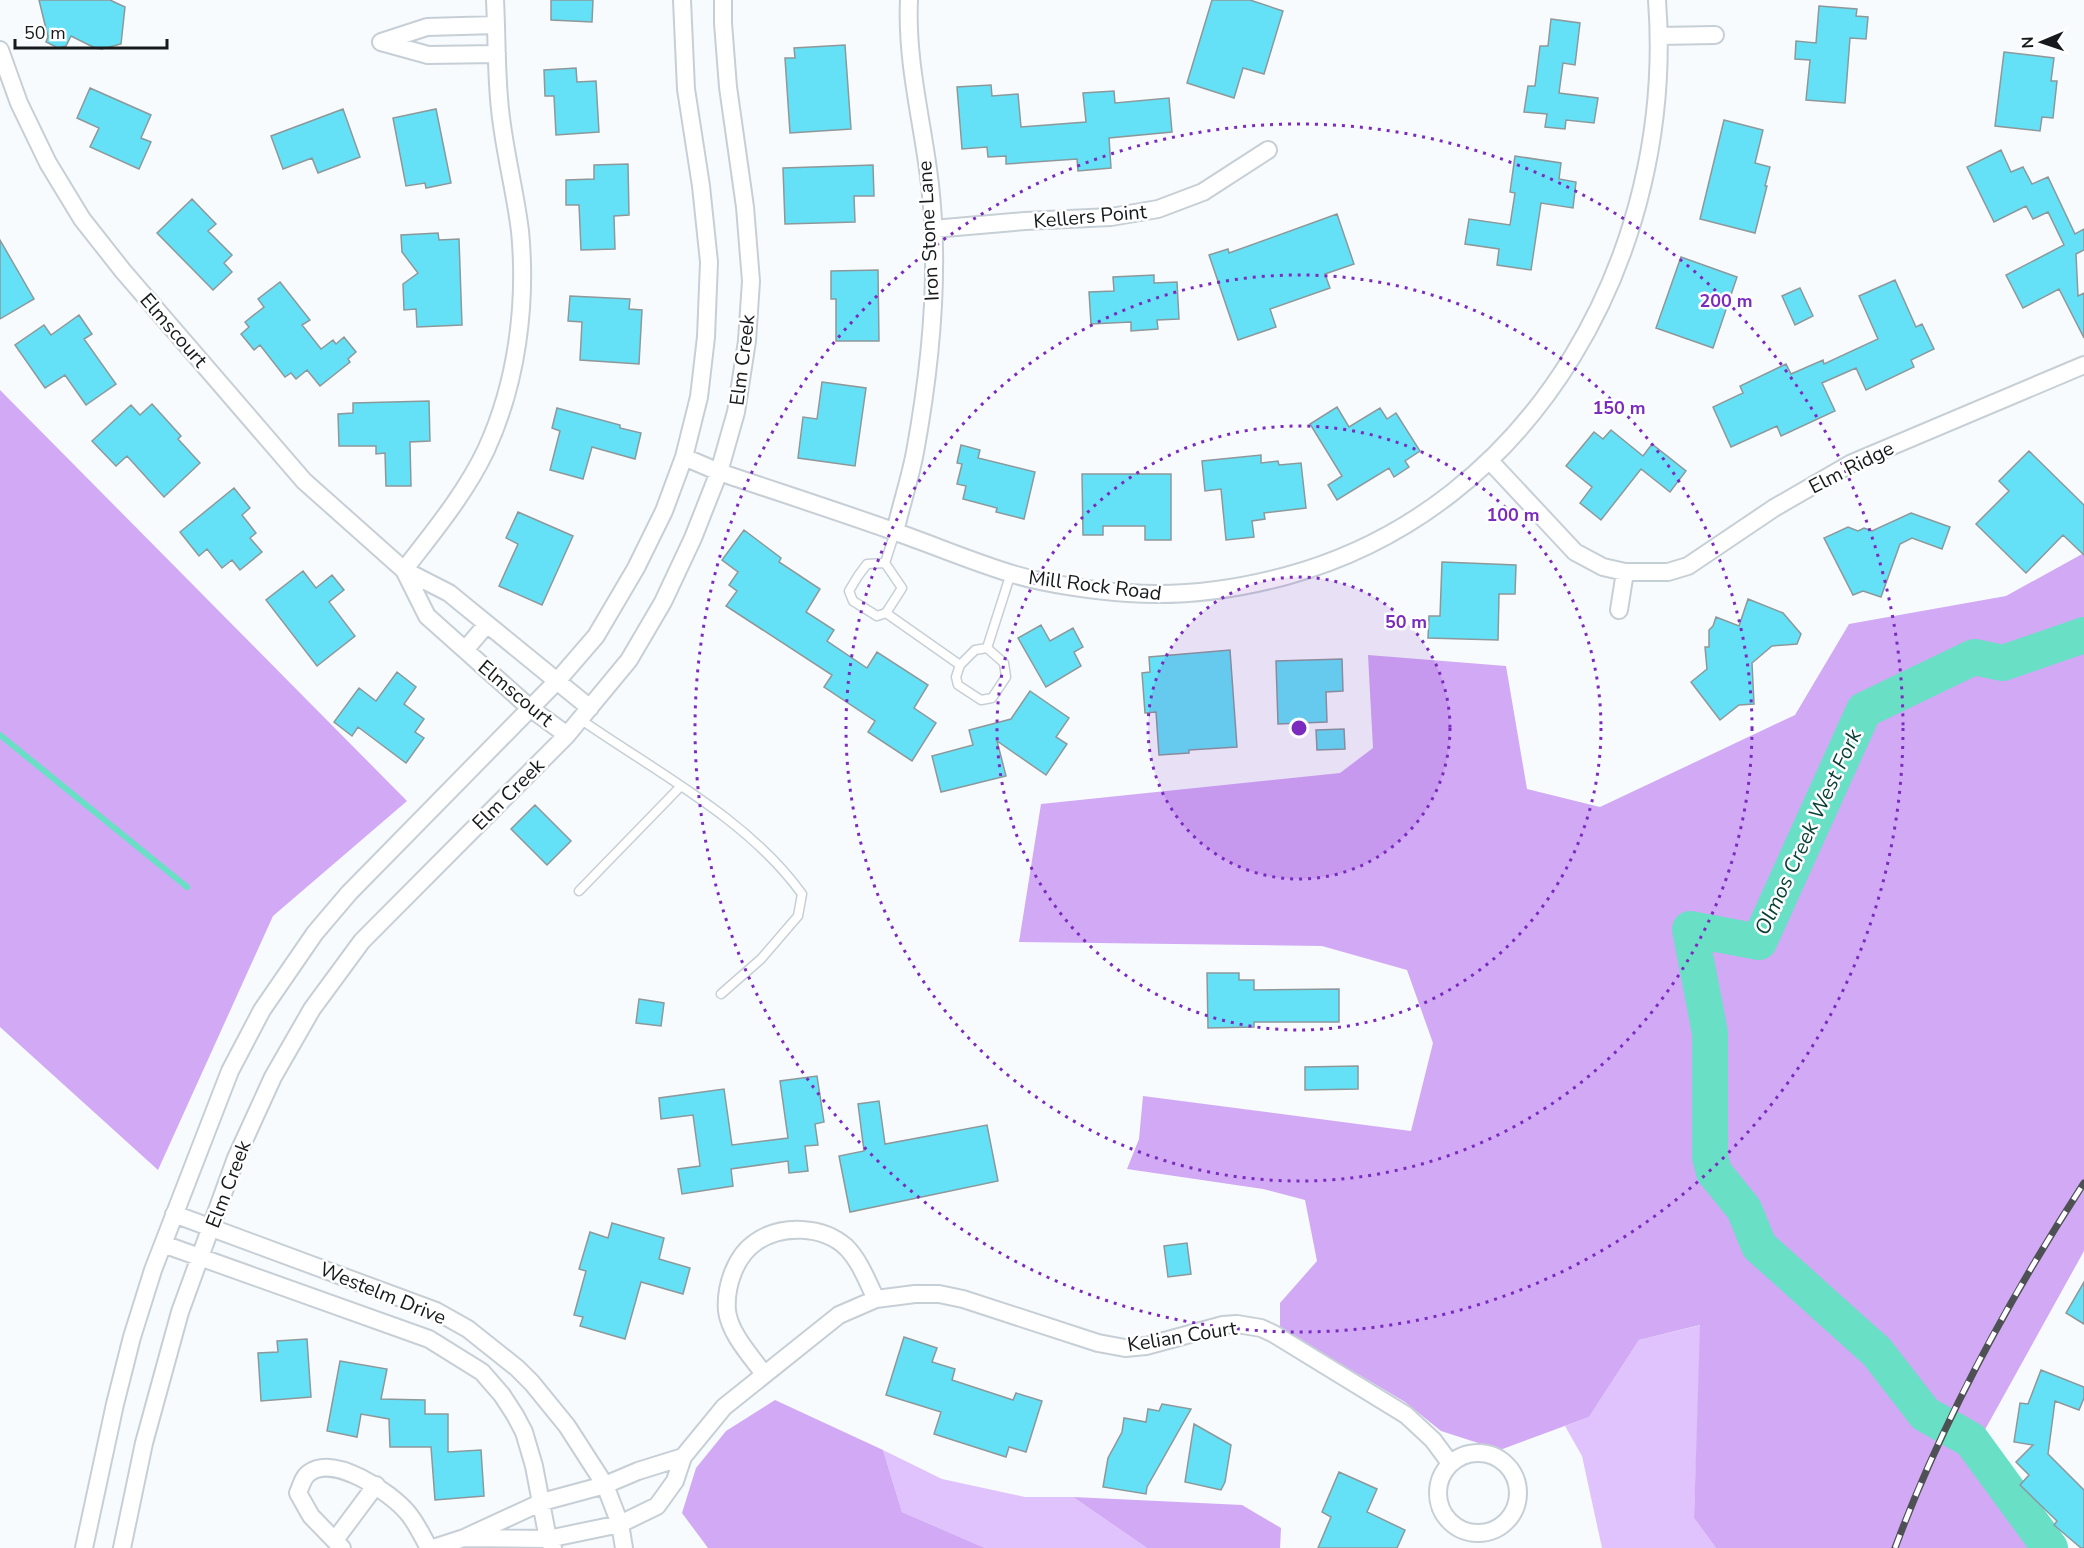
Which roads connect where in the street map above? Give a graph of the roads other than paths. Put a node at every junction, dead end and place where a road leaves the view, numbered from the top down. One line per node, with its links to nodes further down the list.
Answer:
1 (495, 0): 6 (street)
2 (682, 0): 14 (street, Elm Creek)
3 (723, 0): 16 (street, Elm Creek)
4 (909, 0): 12 (street, Iron Stone Lane)
5 (1657, 0): 8 (street, Mill Rock Road)
6 (496, 25): 10 (street); 10 (street)
7 (1715, 35): 8 (street)
8 (1659, 36): 15 (street, Mill Rock Road)
9 (0, 50): 19 (street, Elmscourt)
10 (497, 54): 19 (street)
11 (1268, 150): 12 (street, Kellers Point)
12 (933, 229): 17 (street, Iron Stone Lane)
13 (2084, 365): 20 (street, Elm Ridge)
14 (684, 457): 16 (street, Mill Rock Road); 28 (street, Elm Creek)
15 (1489, 460): 20 (street, Elm Ridge); 21 (street, Mill Rock Road)
16 (719, 472): 17 (street, Mill Rock Road); 30 (street, Elm Creek)
17 (895, 531): 18 (lane); 21 (street, Mill Rock Road)
18 (885, 563): 23 (lane); 23 (lane)
19 (404, 570): 24 (street, Elmscourt); 26 (street, Elmscourt)
20 (1624, 572): 22 (street)
21 (1011, 573): 25 (lane)
22 (1619, 610)
23 (886, 613): 27 (lane)
24 (487, 624): 26 (street, Elmscourt); 28 (street, Elmscourt)
25 (987, 648): 27 (lane); 27 (lane)
26 (465, 650): 29 (street, Elmscourt)
27 (960, 665)
28 (558, 680): 29 (street, Elm Creek); 30 (street, Elmscourt)
29 (530, 708): 31 (street, Elmscourt); 35 (street, Elm Creek)
30 (585, 714): 31 (street, Elm Creek); 32 (lane)
31 (567, 735): 36 (street, Elm Creek)
32 (681, 786): 33 (lane); 34 (lane)
33 (579, 891)
34 (721, 994)
35 (174, 1214): 36 (street, Westelm Drive); 37 (street, Elm Creek)
36 (212, 1227): 38 (street, Elm Creek); 44 (street, Westelm Drive)
37 (163, 1244): 38 (street, Westelm Drive); 50 (street, Elm Creek)
38 (200, 1258): 45 (street, Westelm Drive); 51 (street, Elm Creek)
39 (876, 1299): 40 (street, Kelian Court); 40 (street); 42 (street, Kelian Court)
40 (764, 1374): 41 (street, Kelian Court)
41 (683, 1457): 44 (street); 46 (street, Kelian Court)
42 (1450, 1464): 42 (street)
43 (376, 1485): 49 (street); 49 (street); 52 (street)
44 (605, 1485): 45 (street); 46 (street, Westelm Drive)
45 (542, 1502): 47 (street); 48 (street, Westelm Drive)
46 (620, 1524): 48 (street, Kelian Court); 54 (street, Westelm Drive)
47 (464, 1538): 48 (street, Kelian Court); 53 (street)
48 (550, 1543)
49 (338, 1544)
50 (84, 1548)
51 (122, 1548)
52 (429, 1548)
53 (433, 1548)
54 (624, 1548)

